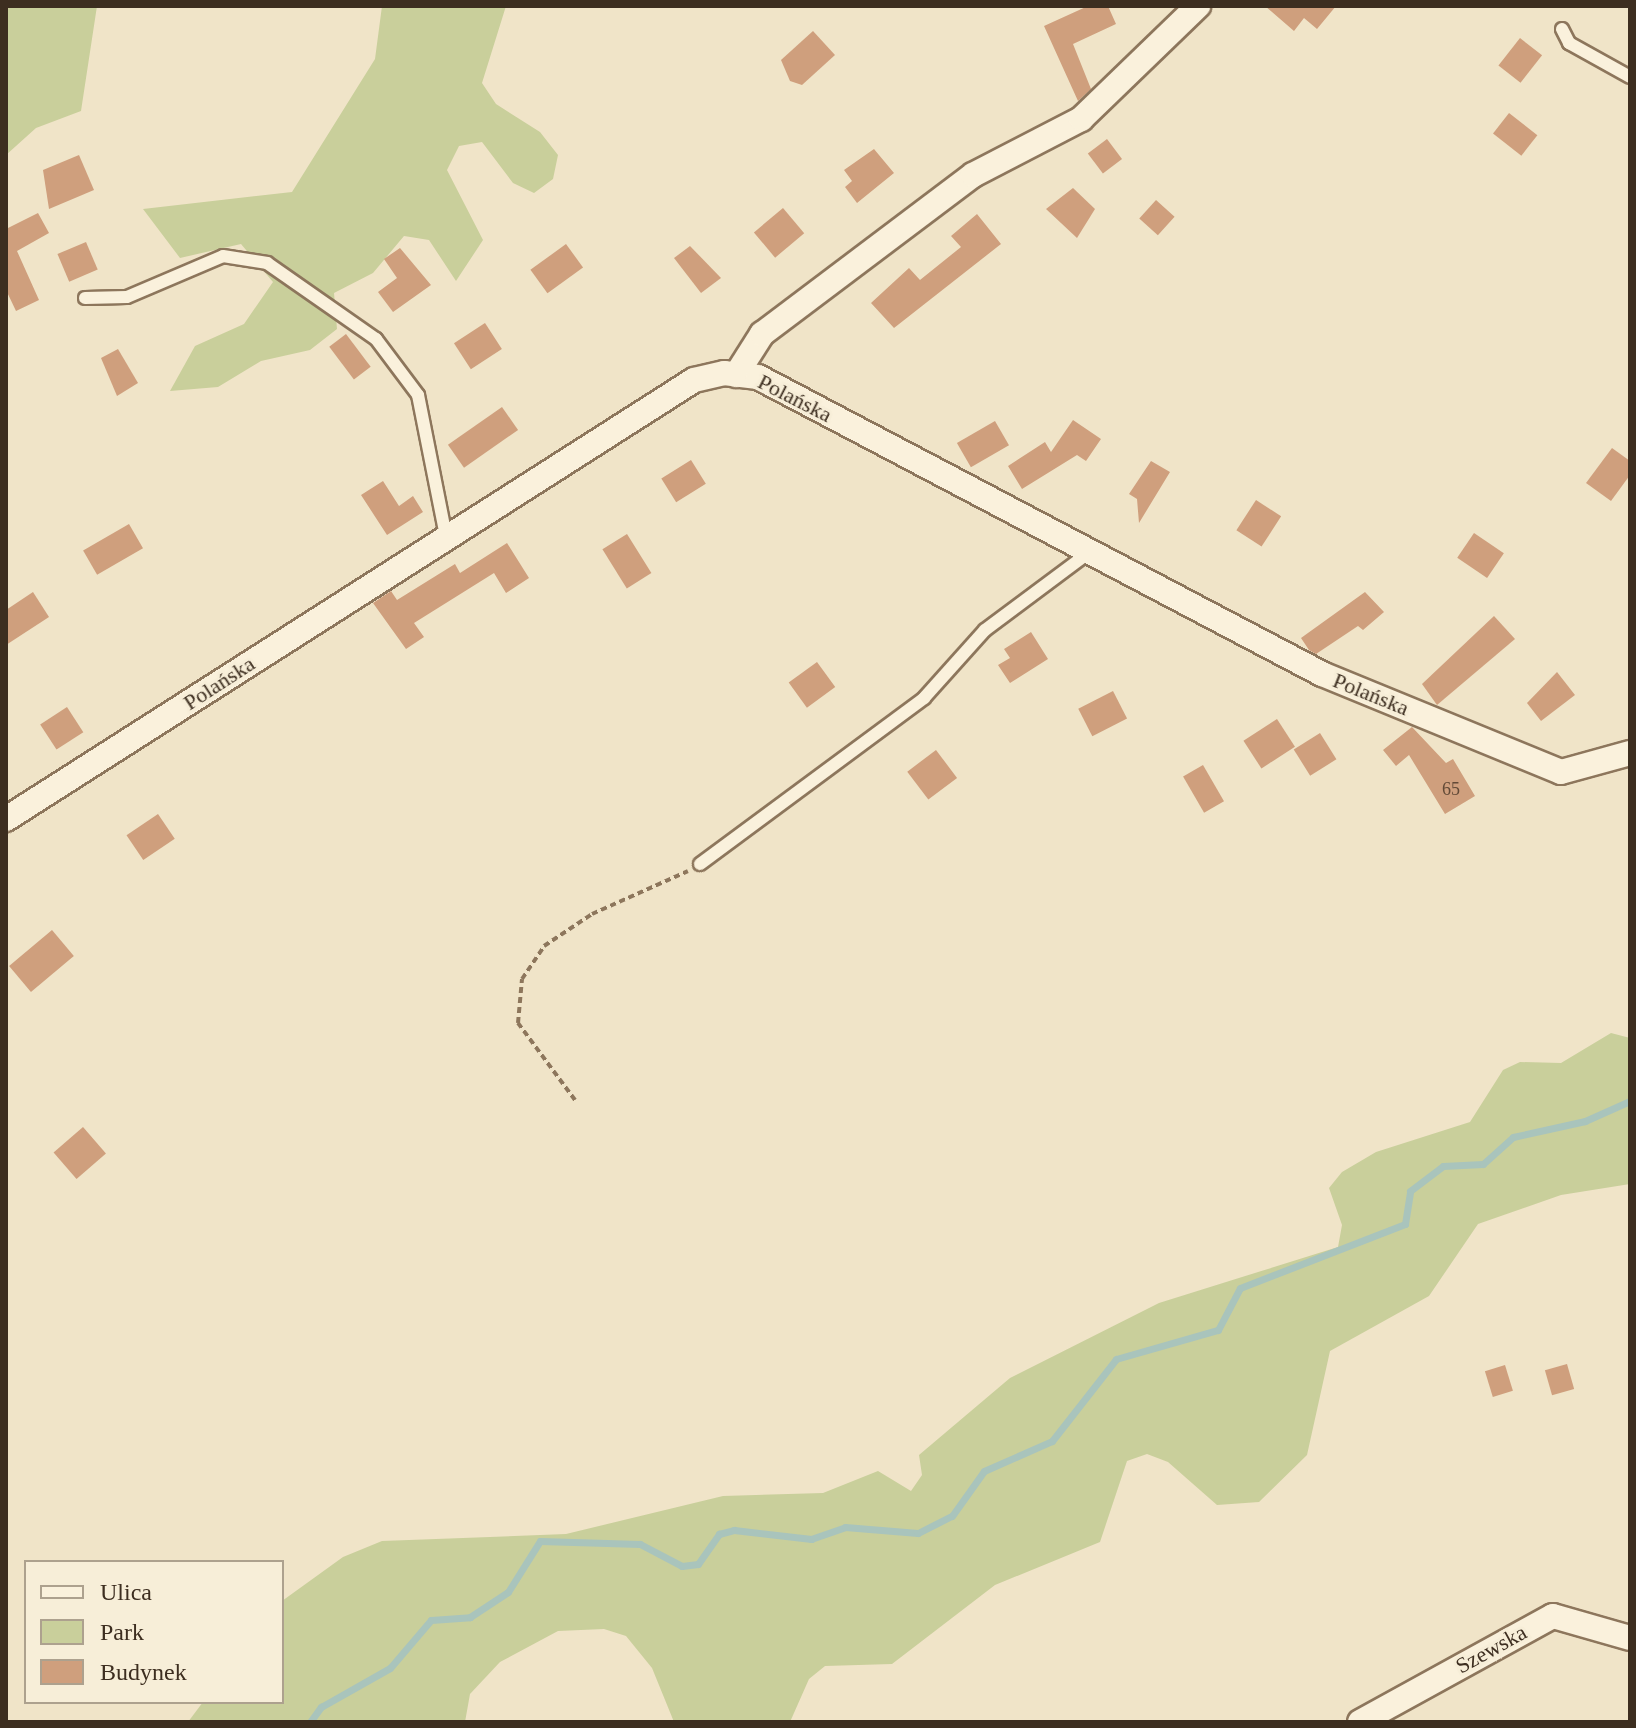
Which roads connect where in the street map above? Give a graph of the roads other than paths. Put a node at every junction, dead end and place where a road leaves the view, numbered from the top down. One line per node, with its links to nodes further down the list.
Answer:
1 (1198, 6): 5 (street)
2 (1562, 29): 3 (lane)
3 (1630, 77)
4 (85, 298): 6 (lane)
5 (736, 375): 6 (street, Polańska); 7 (street, Polańska)
6 (447, 541): 9 (street, Polańska)
7 (1087, 554): 8 (street, Polańska); 10 (lane)
8 (1630, 753)
9 (6, 819)
10 (700, 864)
11 (1630, 1638): 12 (street, Szewska)
12 (1360, 1722)

